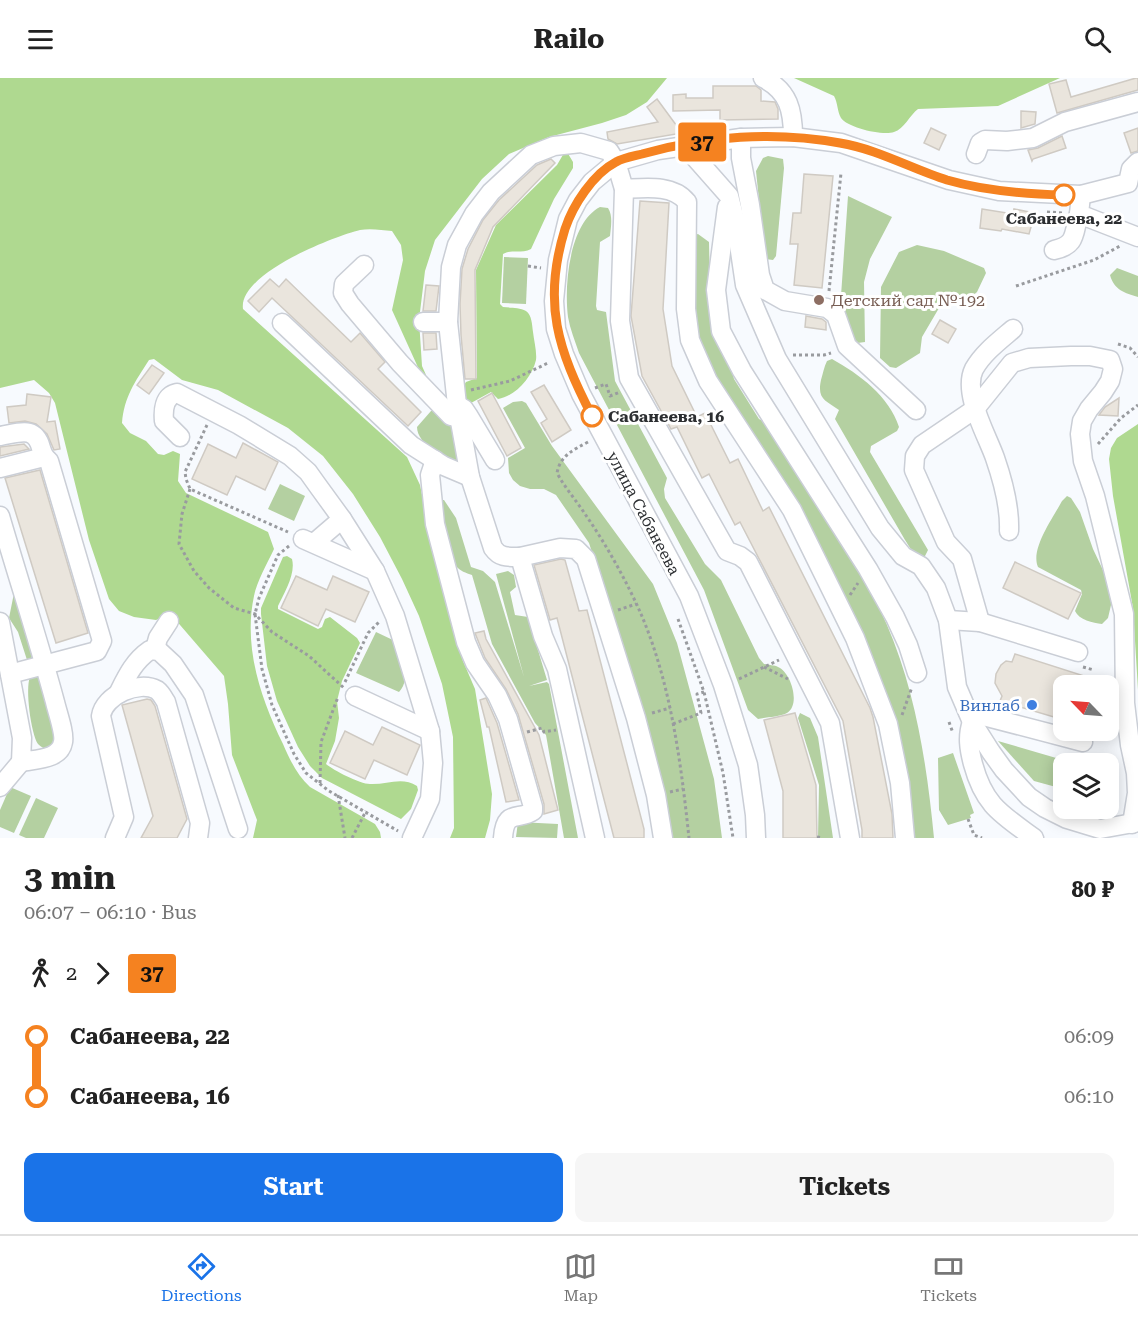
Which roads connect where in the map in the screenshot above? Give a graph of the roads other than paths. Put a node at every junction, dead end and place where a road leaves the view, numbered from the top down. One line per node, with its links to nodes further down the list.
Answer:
1 (763, 78): 3 (street)
2 (1138, 102): 6 (street)
3 (793, 137): 4 (street, улица Сабанеева); 11 (street, улица Сабанеева)
4 (741, 138): 5 (street, улица Сабанеева); 23 (street)
5 (684, 145): 7 (street, улица Сабанеева); 12 (street)
6 (976, 154)
7 (616, 162): 10 (street); 18 (street); 63 (street, улица Сабанеева)
8 (1138, 162): 9 (street)
9 (1133, 181): 11 (street, улица Сабанеева)
10 (624, 189): 64 (street); 65 (street)
11 (1073, 195): 13 (street)
12 (729, 196): 36 (street); 43 (street)
13 (1079, 214): 14 (street); 15 (street)
14 (1137, 237)
15 (1054, 250)
16 (364, 266): 21 (street)
17 (423, 321): 18 (street)
18 (448, 322): 21 (street)
19 (282, 323): 27 (street)
20 (1013, 329): 22 (street)
21 (457, 405): 28 (street); 30 (street)
22 (975, 409): 33 (street); 39 (street); 55 (street)
23 (916, 410)
24 (0, 435): 26 (street)
25 (180, 436): 32 (street)
26 (44, 457): 29 (street); 42 (street)
27 (435, 460): 30 (street); 60 (street)
28 (495, 460)
29 (0, 468)
30 (470, 477): 34 (street)
31 (0, 516): 42 (street)
32 (342, 519): 35 (street); 35 (street)
33 (1009, 531)
34 (520, 557): 61 (street); 62 (street)
35 (375, 571): 48 (street)
36 (948, 620): 39 (street); 47 (street)
37 (169, 621): 40 (street)
38 (0, 622): 44 (street)
39 (980, 622): 41 (street)
40 (155, 649): 45 (street); 56 (street)
41 (1081, 659)
42 (45, 665): 44 (street); 51 (street)
43 (916, 673)
44 (10, 674): 51 (street)
45 (119, 692): 57 (street); 58 (street)
46 (345, 693): 48 (street)
47 (970, 717): 49 (street); 53 (street); 66 (street)
48 (430, 731): 59 (street)
49 (1083, 742)
50 (0, 762): 51 (street)
51 (21, 762): 52 (street)
52 (0, 787)
53 (1053, 810)
54 (1087, 819): 55 (street)
55 (1135, 823)
56 (238, 829)
57 (115, 838)
58 (198, 838)
59 (412, 838)
60 (503, 838)
61 (595, 838)
62 (663, 838)
63 (756, 838)
64 (850, 838)
65 (906, 838)
66 (1034, 838)

